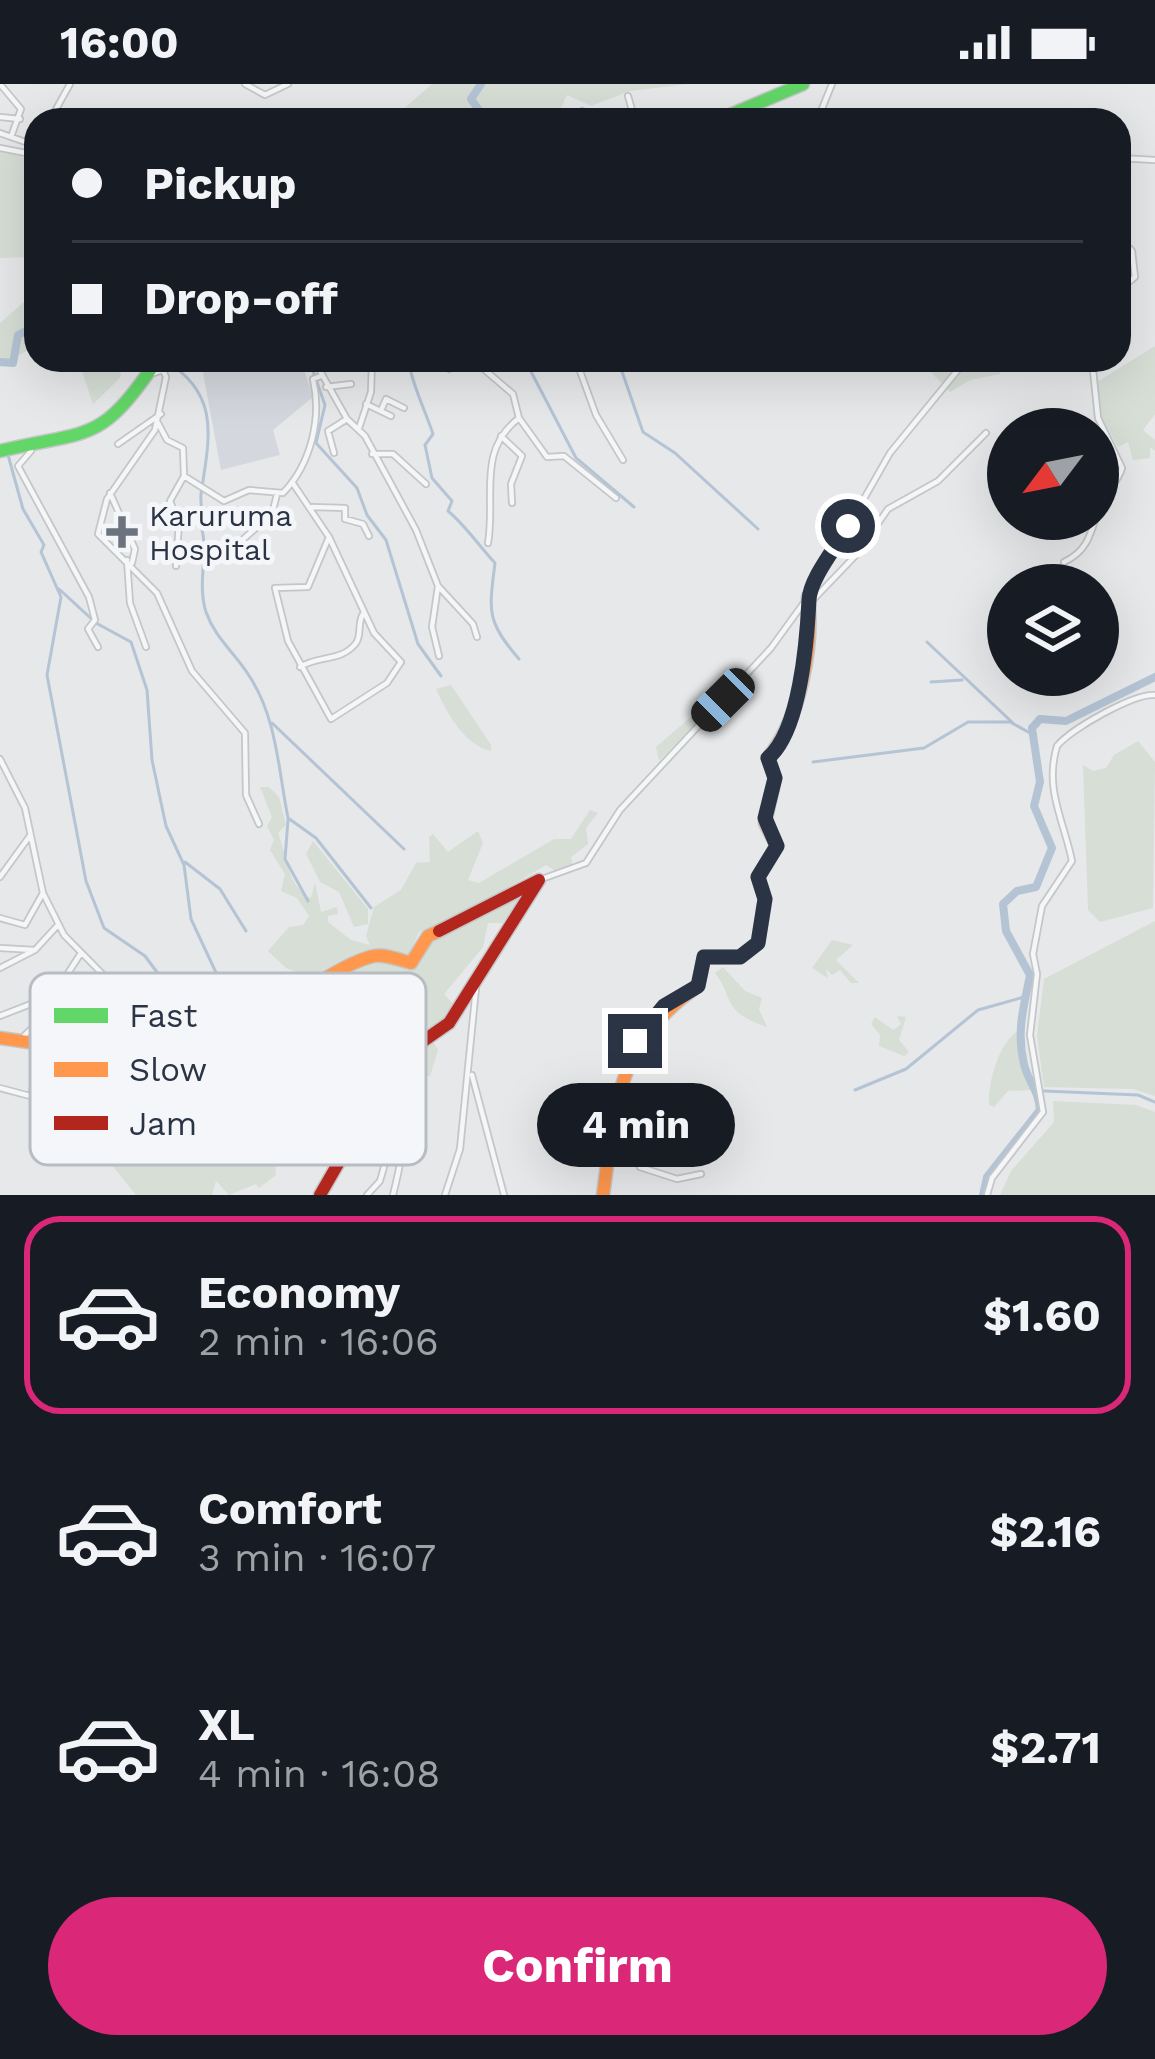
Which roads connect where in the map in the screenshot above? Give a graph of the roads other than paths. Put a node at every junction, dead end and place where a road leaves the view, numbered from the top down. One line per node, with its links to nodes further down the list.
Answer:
1 (0, 84): 9 (street)
2 (245, 84): 3 (street)
3 (288, 84)
4 (800, 85): 7 (main road)
5 (628, 96): 6 (street)
6 (632, 108)
7 (746, 108)
8 (0, 117): 9 (street)
9 (20, 118): 11 (street)
10 (0, 133): 11 (street)
11 (11, 137): 12 (street)
12 (24, 141)
13 (1131, 250): 14 (street)
14 (1131, 281)
15 (147, 372): 40 (main road)
16 (164, 372): 31 (street)
17 (319, 372): 23 (street)
18 (371, 372): 26 (street)
19 (486, 372): 33 (street)
20 (580, 372): 44 (street)
21 (956, 372): 61 (street)
22 (1093, 372): 58 (street)
23 (321, 376): 25 (street); 46 (street)
24 (351, 384): 25 (street)
25 (326, 388): 28 (street)
26 (367, 404): 29 (street); 36 (street)
27 (352, 405): 28 (street)
28 (341, 408): 34 (street)
29 (382, 408): 30 (street); 32 (street)
30 (404, 408)
31 (160, 414): 35 (street); 39 (street)
32 (391, 416)
33 (519, 418): 38 (street); 50 (street)
34 (347, 419): 36 (street); 42 (street)
35 (158, 423): 45 (street); 48 (street)
36 (359, 428): 43 (street)
37 (986, 433): 61 (street)
38 (501, 436): 51 (street); 56 (street)
39 (118, 444)
40 (37, 445): 41 (main road); 64 (street)
41 (0, 451)
42 (334, 453)
43 (372, 454): 47 (street); 60 (street)
44 (623, 460)
45 (184, 476): 49 (street); 59 (street)
46 (292, 482): 49 (street); 52 (street)
47 (426, 484)
48 (110, 493): 57 (street); 57 (street)
49 (277, 494): 55 (street)
50 (616, 498)
51 (512, 503)
52 (312, 507): 53 (street); 54 (street)
53 (368, 536)
54 (329, 537): 62 (street); 67 (street)
55 (241, 542)
56 (488, 542)
57 (129, 561): 65 (street); 70 (street)
58 (1064, 562)
59 (176, 566)
60 (438, 586): 63 (street); 66 (street)
61 (809, 600): 73 (street); 95 (main road)
62 (364, 613): 67 (street); 67 (street)
63 (477, 637)
64 (98, 647)
65 (146, 647)
66 (439, 656)
67 (300, 667)
68 (1155, 694): 106 (street)
69 (0, 759): 71 (street)
70 (259, 824)
71 (29, 837): 72 (street); 74 (street)
72 (0, 877)
73 (539, 880): 83 (main road); 84 (main road)
74 (44, 893): 75 (street); 76 (street)
75 (0, 918)
76 (58, 925): 78 (street); 79 (street)
77 (0, 948): 78 (street)
78 (35, 950): 80 (street)
79 (82, 952): 81 (street); 82 (street)
80 (0, 968)
81 (68, 973)
82 (102, 973)
83 (338, 973)
84 (476, 988): 91 (main road); 92 (street)
85 (30, 1004): 86 (street)
86 (0, 1016)
87 (30, 1030): 89 (street)
88 (0, 1037): 89 (main road)
89 (22, 1039): 90 (main road)
90 (30, 1041)
91 (426, 1042)
92 (470, 1070): 103 (street); 104 (street)
93 (0, 1088): 94 (street)
94 (30, 1096)
95 (607, 1142): 99 (street); 105 (main road)
96 (338, 1165): 100 (main road)
97 (384, 1165): 101 (street)
98 (400, 1165): 102 (street)
99 (701, 1174)
100 (320, 1195)
101 (367, 1195)
102 (393, 1195)
103 (445, 1195)
104 (504, 1195)
105 (603, 1195)
106 (987, 1195)

